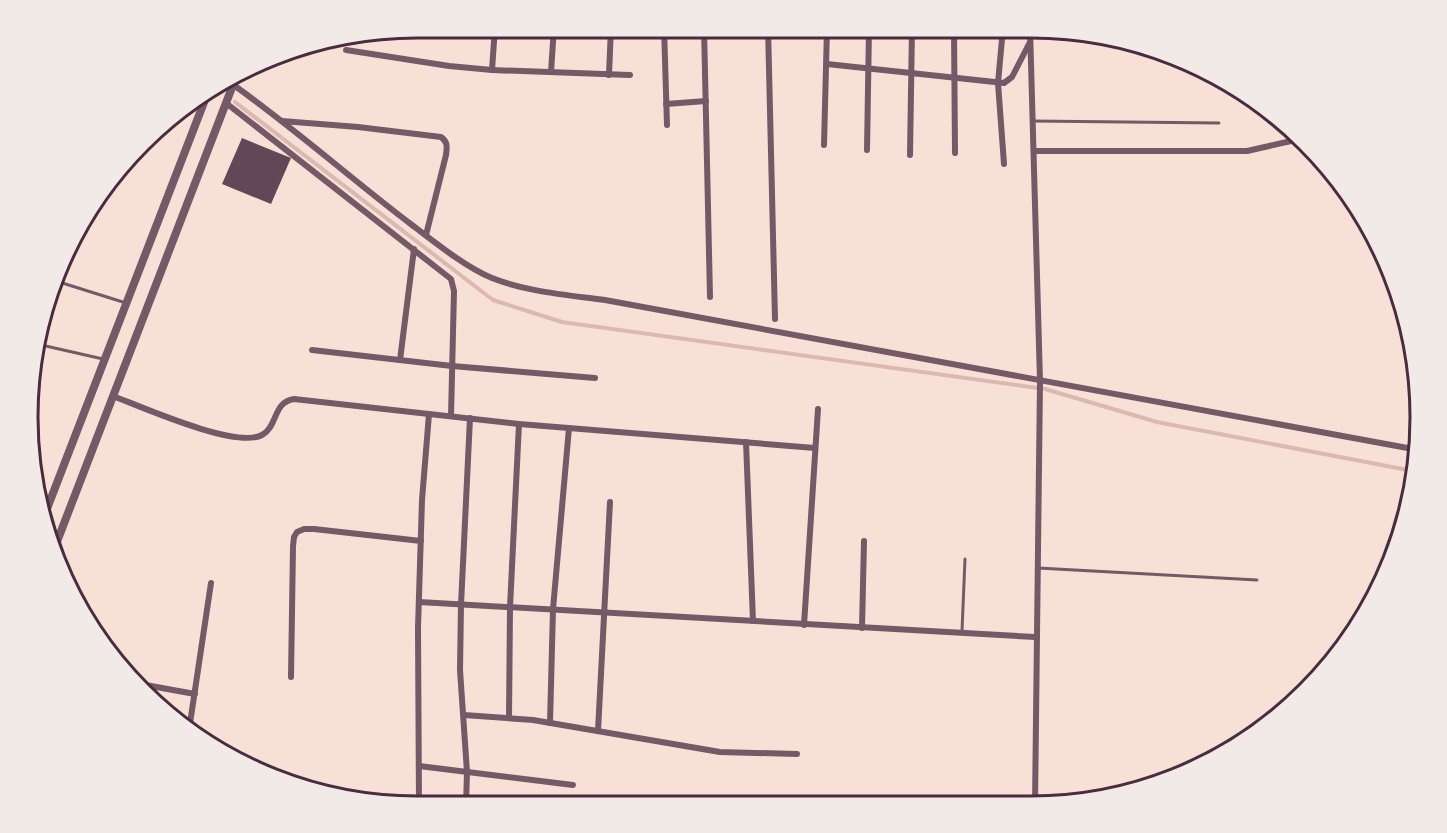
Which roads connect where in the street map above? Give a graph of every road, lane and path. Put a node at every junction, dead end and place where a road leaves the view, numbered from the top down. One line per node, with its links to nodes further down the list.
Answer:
1 (494, 38): 16 (street)
2 (553, 38): 17 (street)
3 (611, 38): 19 (street)
4 (664, 38): 28 (street)
5 (704, 38): 25 (street)
6 (768, 38): 45 (street)
7 (827, 38): 14 (street)
8 (869, 38): 15 (street)
9 (912, 38): 18 (street)
10 (954, 38): 21 (street)
11 (1002, 38): 22 (street)
12 (1030, 41): 22 (street); 30 (street)
13 (346, 50): 16 (street)
14 (827, 64): 15 (street); 34 (street)
15 (869, 69): 18 (street); 35 (street)
16 (492, 70): 17 (street)
17 (551, 72): 19 (street)
18 (912, 74): 21 (street); 38 (street)
19 (609, 75): 20 (street)
20 (630, 75)
21 (953, 79): 22 (street); 37 (street)
22 (999, 83): 39 (street)
23 (235, 84): 29 (street)
24 (231, 86): 27 (street)
25 (706, 101): 28 (street); 43 (street)
26 (204, 103): 44 (street)
27 (226, 103): 41 (street); 53 (street)
28 (666, 104): 32 (street)
29 (282, 121): 40 (street); 40 (street)
30 (1033, 121): 31 (lane); 36 (street)
31 (1219, 123)
32 (667, 125)
33 (1290, 141): 36 (street)
34 (824, 146)
35 (867, 150)
36 (1034, 151): 52 (street)
37 (955, 153)
38 (910, 155)
39 (1004, 164)
40 (426, 235): 52 (street)
41 (414, 249): 49 (street); 50 (street)
42 (62, 283): 44 (lane)
43 (710, 297)
44 (127, 303): 48 (street)
45 (776, 319)
46 (45, 345): 48 (lane)
47 (312, 350): 49 (street)
48 (105, 359): 64 (street)
49 (400, 360): 50 (street)
50 (452, 366): 51 (street); 56 (street)
51 (595, 378)
52 (1039, 386): 62 (street); 69 (street)
53 (113, 396): 55 (street); 65 (street)
54 (818, 409): 61 (street)
55 (429, 414): 56 (street); 67 (street)
56 (451, 416): 57 (street)
57 (470, 418): 58 (street); 73 (street)
58 (519, 424): 59 (street); 74 (street)
59 (569, 428): 60 (street); 75 (street)
60 (746, 442): 61 (street); 77 (street)
61 (815, 448): 78 (street)
62 (1408, 448)
63 (610, 502): 76 (street)
64 (48, 505)
65 (58, 539)
66 (864, 541): 79 (street)
67 (421, 542): 72 (street); 82 (street)
68 (964, 559): 80 (lane)
69 (1036, 568): 70 (lane); 81 (street)
70 (1257, 580)
71 (211, 583): 84 (street)
72 (419, 602): 73 (street); 91 (street)
73 (461, 605): 74 (street); 85 (street)
74 (510, 607): 75 (street); 86 (street)
75 (553, 609): 76 (street); 88 (street)
76 (603, 612): 77 (street); 89 (street)
77 (753, 621): 78 (street)
78 (804, 625): 79 (street)
79 (862, 628): 80 (street)
80 (962, 633): 81 (street)
81 (1035, 637): 96 (street)
82 (291, 677)
83 (151, 686): 84 (street)
84 (195, 694): 87 (street)
85 (464, 715): 86 (street); 92 (street)
86 (509, 718): 88 (street)
87 (191, 720)
88 (550, 723): 89 (street)
89 (598, 731): 90 (street)
90 (797, 754)
91 (419, 766): 92 (street); 94 (street)
92 (467, 772): 93 (street); 95 (street)
93 (573, 785)
94 (419, 796)
95 (466, 796)
96 (1035, 796)

